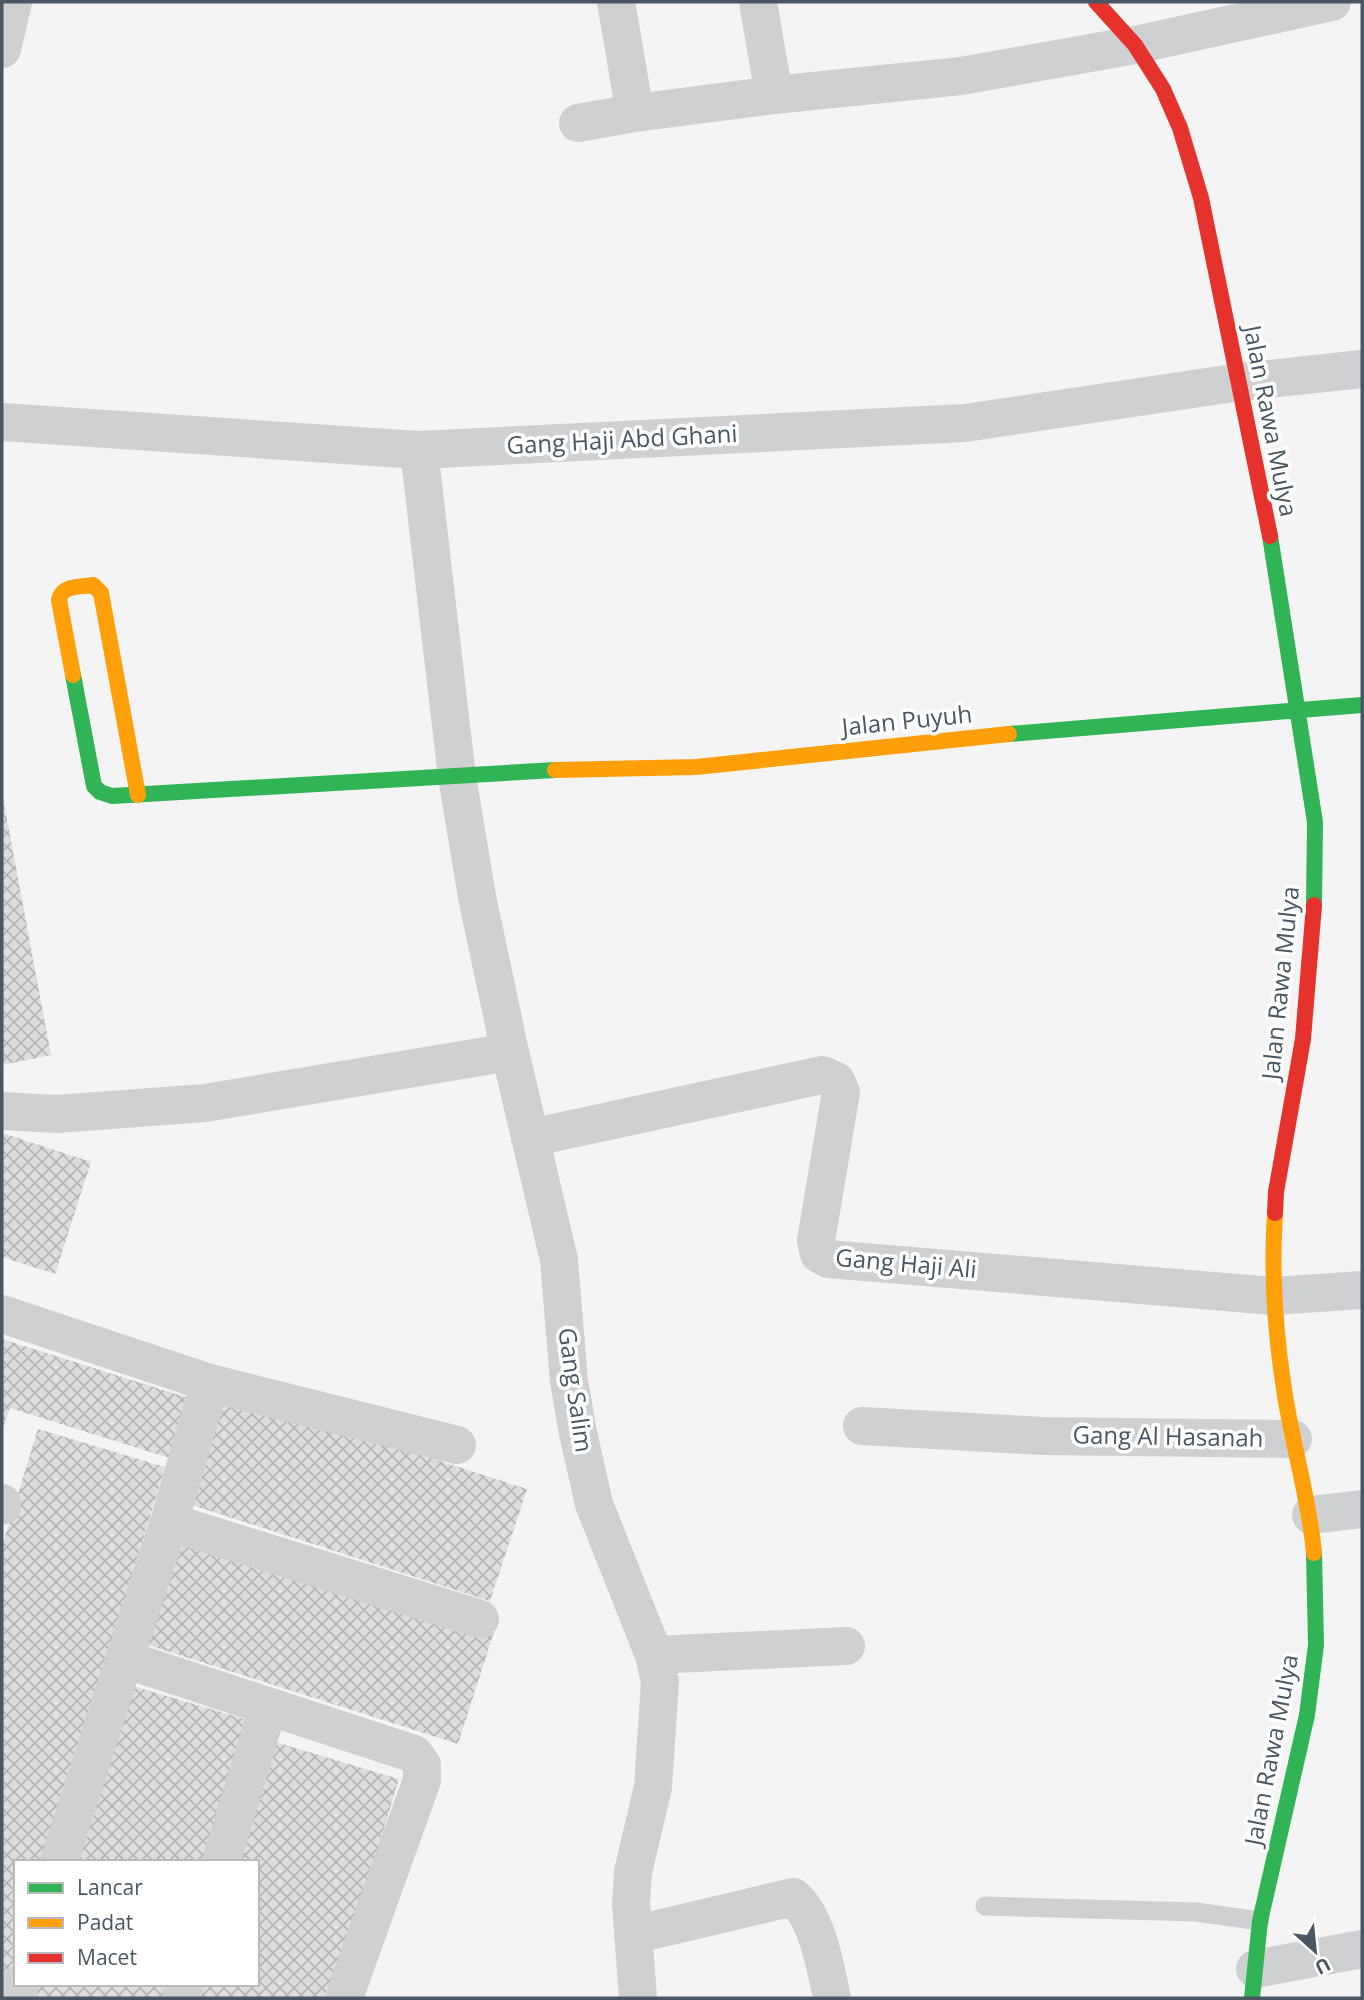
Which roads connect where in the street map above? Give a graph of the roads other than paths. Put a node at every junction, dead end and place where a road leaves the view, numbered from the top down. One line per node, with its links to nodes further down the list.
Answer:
1 (13, 2): 7 (street)
2 (616, 2): 9 (street)
3 (758, 2): 8 (street)
4 (1096, 2): 6 (main road, Jalan Rawa Mulya)
5 (1332, 2): 6 (street)
6 (1135, 45): 8 (street); 12 (main road, Jalan Rawa Mulya)
7 (2, 49)
8 (774, 95): 9 (street)
9 (635, 113): 10 (street)
10 (578, 123)
11 (1362, 369): 12 (street, Gang Haji Abd Ghani)
12 (1240, 382): 14 (street, Gang Haji Abd Ghani); 16 (main road, Jalan Rawa Mulya)
13 (2, 422): 14 (street, Gang Haji Abd Ghani)
14 (419, 450): 17 (street, Gang Salim)
15 (1362, 705): 16 (main road, Jalan Puyuh)
16 (1298, 708): 17 (main road, Jalan Puyuh); 23 (main road, Jalan Rawa Mulya)
17 (457, 777): 18 (main road, Jalan Puyuh); 19 (street, Gang Salim)
18 (138, 794): 18 (main road, Jalan Puyuh)
19 (510, 1052): 20 (street); 21 (street, Gang Salim)
20 (2, 1111)
21 (530, 1138): 23 (street, Gang Haji Ali); 34 (street, Gang Salim)
22 (1362, 1290): 23 (street)
23 (1274, 1296): 27 (main road, Jalan Rawa Mulya)
24 (2, 1314): 25 (street)
25 (210, 1382): 28 (street); 31 (street)
26 (862, 1426): 27 (street, Gang Al Hasanah)
27 (1293, 1439): 30 (main road, Jalan Rawa Mulya)
28 (457, 1445)
29 (1362, 1509): 30 (street)
30 (1311, 1515): 40 (main road, Jalan Rawa Mulya)
31 (169, 1522): 32 (street); 35 (street)
32 (480, 1619)
33 (846, 1646): 34 (street)
34 (654, 1655): 41 (street, Gang Salim)
35 (124, 1659): 36 (street); 37 (street)
36 (268, 1707): 38 (street); 44 (street)
37 (60, 1860)
38 (222, 1860)
39 (985, 1906): 40 (lane)
40 (1260, 1921): 43 (main road, Jalan Rawa Mulya)
41 (633, 1935): 45 (street, Gang Salim); 46 (street)
42 (1362, 1949): 43 (street)
43 (1254, 1984)
44 (344, 1998)
45 (638, 1998)
46 (832, 1998)

